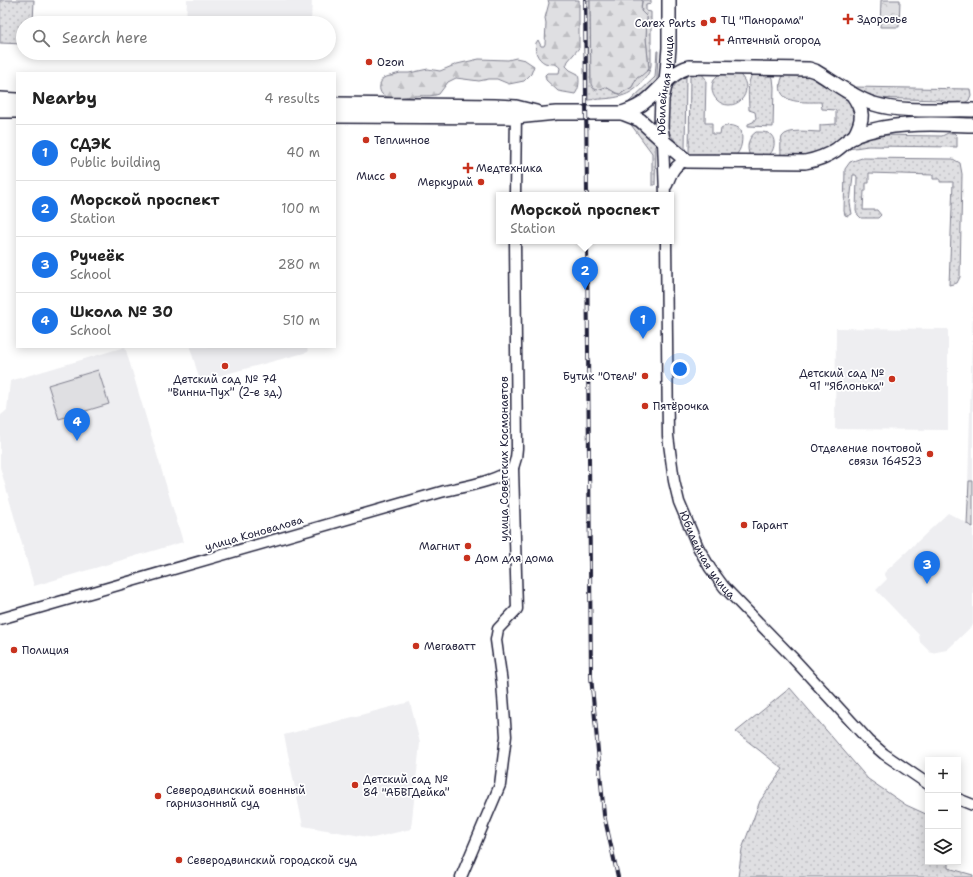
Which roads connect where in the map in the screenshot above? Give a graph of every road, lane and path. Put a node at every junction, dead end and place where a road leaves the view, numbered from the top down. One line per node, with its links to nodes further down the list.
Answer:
1 (669, 0): 2 (main road, Юбилейная улица)
2 (670, 48): 3 (main road); 4 (main road, Юбилейная улица)
3 (689, 66): 4 (main road); 5 (main road)
4 (666, 82): 14 (main road); 19 (main road, Юбилейная улица)
5 (852, 94): 9 (main road); 18 (main road)
6 (0, 99): 7 (main road)
7 (16, 100)
8 (336, 104): 13 (main road)
9 (906, 109): 10 (main road); 16 (main road)
10 (973, 110)
11 (0, 111): 12 (main road)
12 (16, 111)
13 (516, 112): 14 (main road); 15 (main road); 21 (street)
14 (622, 113): 19 (main road)
15 (336, 116)
16 (906, 125): 17 (main road); 18 (main road)
17 (973, 125)
18 (854, 136): 20 (main road)
19 (663, 141): 20 (main road); 22 (street, Юбилейная улица)
20 (687, 161): 22 (street)
21 (515, 192)
22 (665, 192)
23 (515, 244): 25 (street, улица Советских Космонавтов)
24 (666, 244): 27 (street, Юбилейная улица)
25 (513, 468): 26 (street, улица Коновалова); 30 (street, улица Советских Космонавтов)
26 (0, 619)
27 (925, 782)
28 (961, 800): 29 (street)
29 (973, 804)
30 (461, 877)

